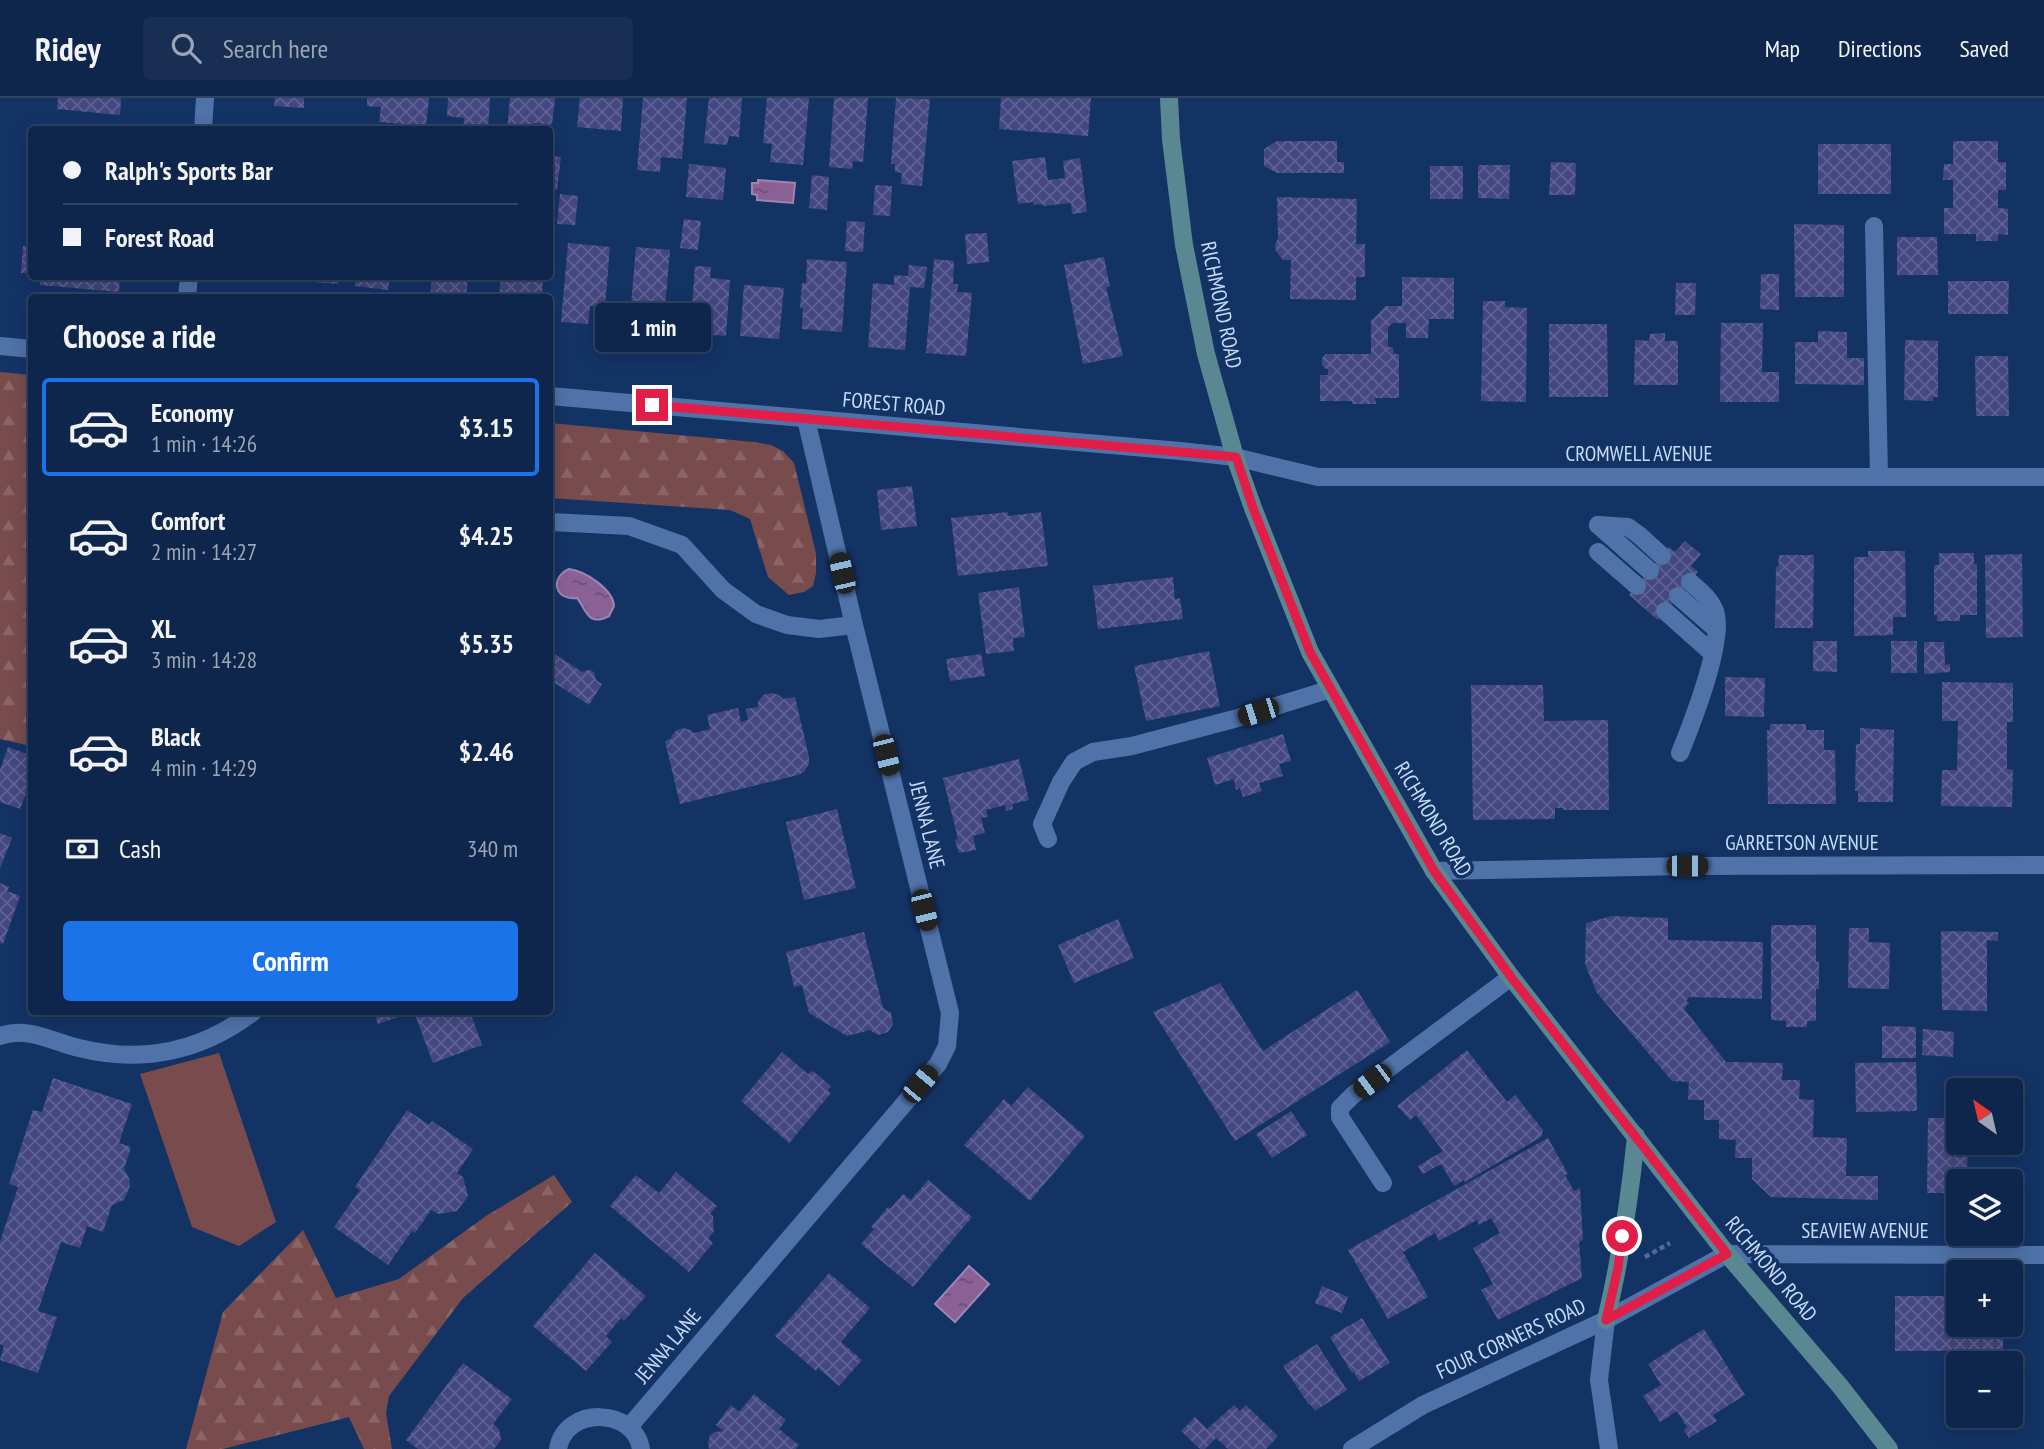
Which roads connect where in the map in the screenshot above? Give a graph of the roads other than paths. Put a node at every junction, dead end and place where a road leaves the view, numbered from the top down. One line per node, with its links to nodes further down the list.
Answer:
1 (205, 98): 3 (street)
2 (1168, 98): 9 (main road, RICHMOND ROAD)
3 (202, 126)
4 (1874, 226): 10 (street)
5 (0, 346): 6 (street)
6 (28, 349)
7 (553, 396): 8 (street, FOREST ROAD)
8 (806, 419): 9 (street, FOREST ROAD); 20 (street, JENNA LANE)
9 (1236, 457): 10 (street, CROMWELL AVENUE); 23 (main road, RICHMOND ROAD)
10 (1879, 477): 11 (street, CROMWELL AVENUE)
11 (2044, 477)
12 (553, 522): 20 (street)
13 (1598, 552): 17 (street)
14 (1662, 556): 15 (street)
15 (1650, 571)
16 (1690, 582): 21 (street)
17 (1637, 586)
18 (1678, 596): 21 (street)
19 (1665, 611): 22 (street)
20 (854, 625): 36 (street, JENNA LANE)
21 (1717, 630): 22 (street)
22 (1712, 653): 24 (street)
23 (1331, 689): 25 (street); 27 (main road, RICHMOND ROAD)
24 (1680, 753)
25 (1048, 839)
26 (2044, 865): 27 (street, GARRETSON AVENUE)
27 (1434, 871): 28 (main road, RICHMOND ROAD)
28 (1511, 977): 31 (main road, RICHMOND ROAD); 32 (street)
29 (249, 1015): 30 (street)
30 (0, 1036)
31 (1636, 1136): 33 (main road, RICHMOND ROAD); 35 (main road)
32 (1383, 1183)
33 (1727, 1254): 34 (street, SEAVIEW AVENUE); 35 (street, FOUR CORNERS ROAD); 41 (main road, RICHMOND ROAD)
34 (2044, 1255)
35 (1606, 1320): 39 (street, FOUR CORNERS ROAD); 40 (street)
36 (629, 1427): 37 (street); 38 (street)
37 (558, 1449)
38 (640, 1449)
39 (1352, 1449)
40 (1609, 1449)
41 (1889, 1449)

